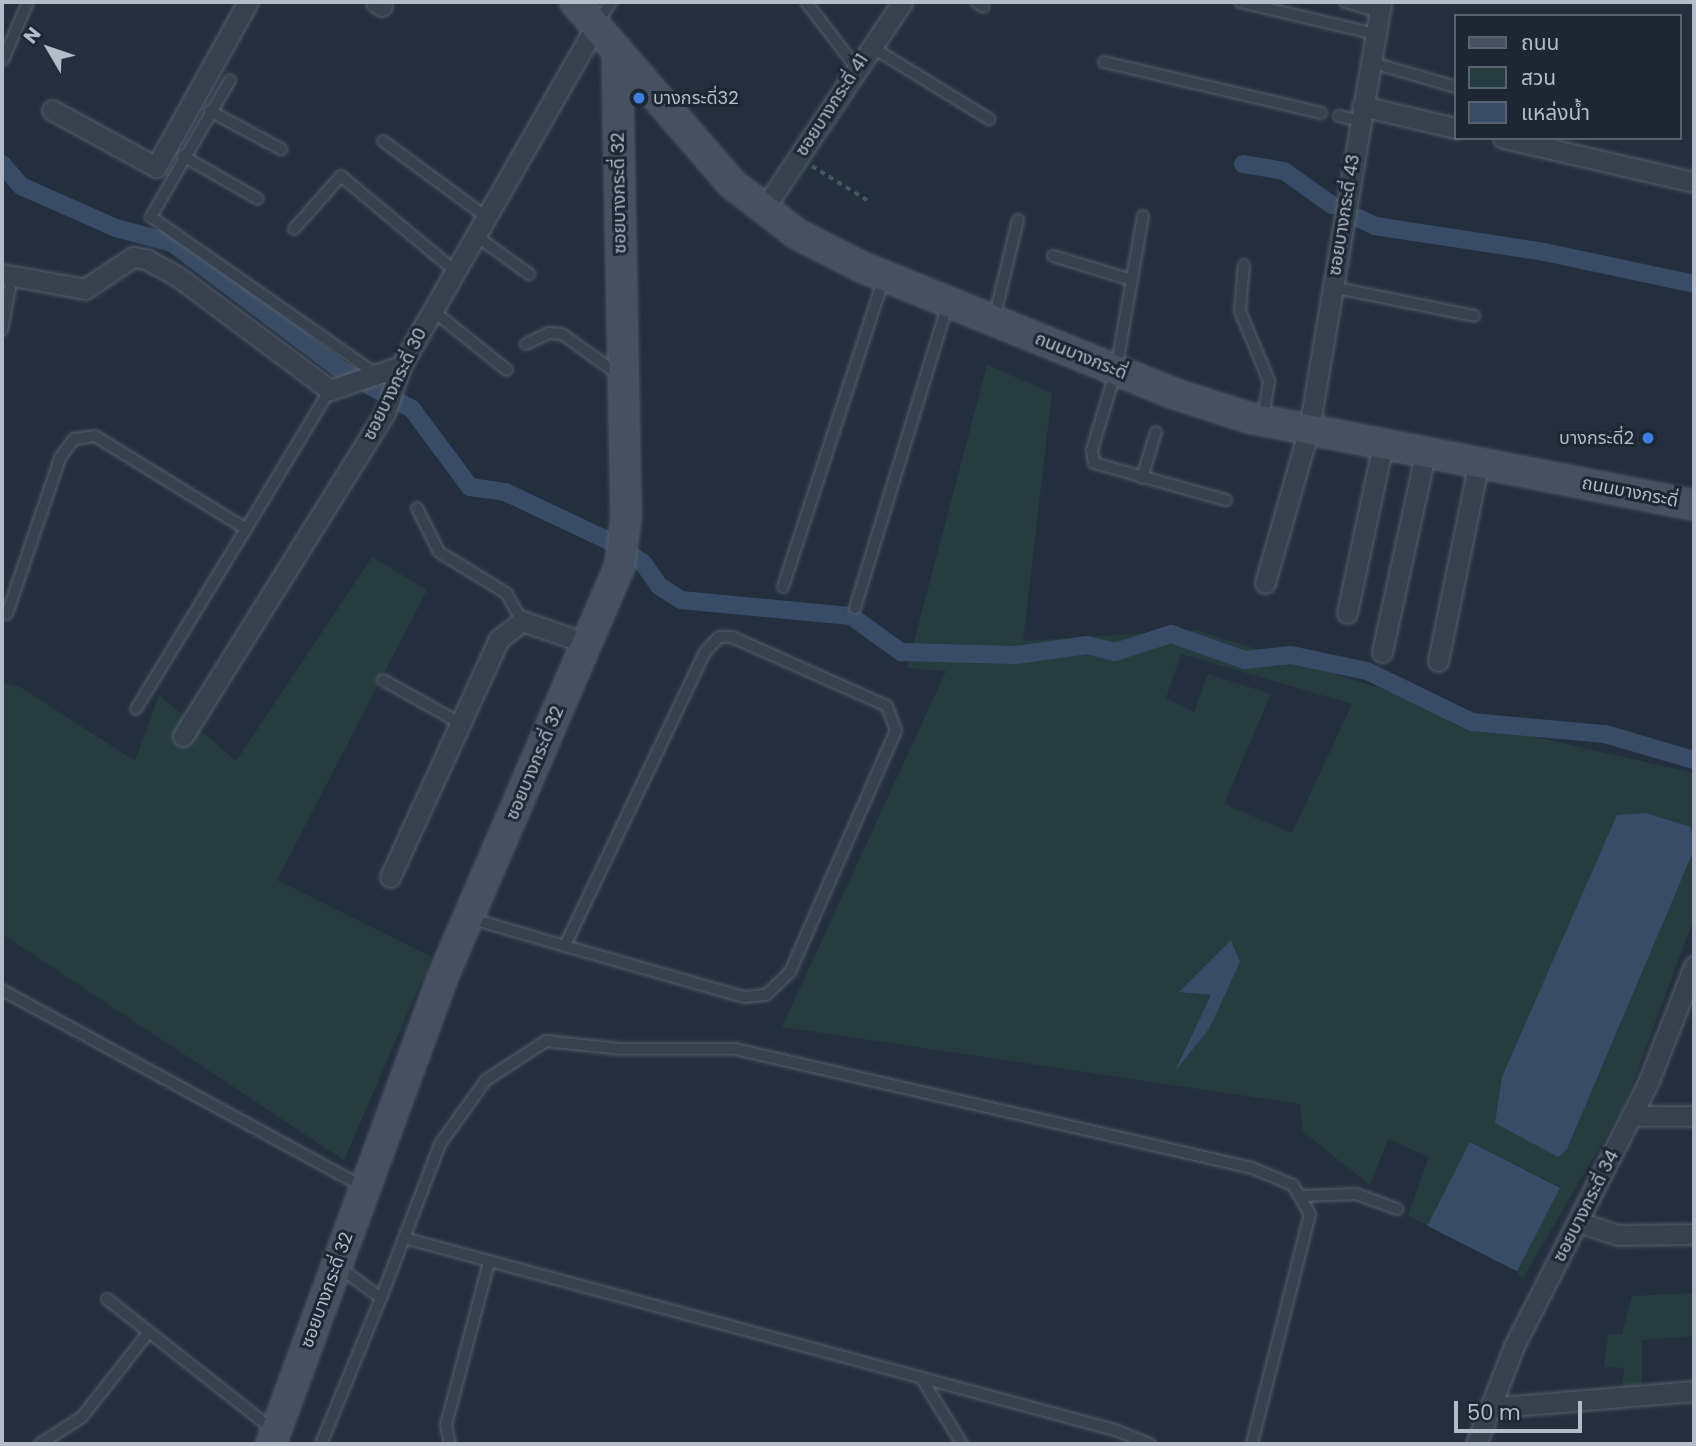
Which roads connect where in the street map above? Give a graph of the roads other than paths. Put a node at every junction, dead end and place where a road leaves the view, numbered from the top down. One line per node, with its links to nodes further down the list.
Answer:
1 (28, 2): 14 (lane)
2 (248, 2): 20 (street)
3 (575, 2): 10 (street, ถนนบางกระดี่)
4 (611, 2): 10 (lane)
5 (806, 2): 17 (lane)
6 (902, 2): 12 (street, ซอยบางกระดี่ 41)
7 (1240, 2): 11 (lane)
8 (1345, 2): 9 (lane)
9 (1380, 7): 11 (street, ซอยบางกระดี่ 43)
10 (596, 26): 13 (street, ถนนบางกระดี่); 34 (street, ซอยบางกระดี่ 30)
11 (1375, 34): 16 (street, ซอยบางกระดี่ 43)
12 (870, 46): 17 (street, ซอยบางกระดี่ 41); 25 (lane)
13 (617, 50): 33 (street, ถนนบางกระดี่); 56 (street, ซอยบางกระดี่ 32)
14 (3, 60)
15 (1104, 62): 22 (lane)
16 (1370, 62): 19 (lane); 23 (street, ซอยบางกระดี่ 43)
17 (856, 67): 33 (street, ซอยบางกระดี่ 41)
18 (230, 80): 21 (lane)
19 (1454, 86)
20 (52, 110)
21 (211, 111): 29 (lane); 30 (lane)
22 (1321, 113)
23 (1361, 113): 24 (lane); 26 (street); 46 (street, ซอยบางกระดี่ 43)
24 (1339, 116)
25 (989, 118)
26 (1454, 128)
27 (1512, 140): 31 (street)
28 (383, 141): 34 (lane)
29 (281, 149)
30 (183, 156): 32 (lane); 57 (lane)
31 (1694, 181)
32 (258, 199)
33 (763, 210): 44 (street, ถนนบางกระดี่)
34 (485, 216): 38 (street, ซอยบางกระดี่ 30)
35 (1143, 216): 45 (lane)
36 (1018, 220): 50 (lane)
37 (294, 229): 41 (lane)
38 (474, 234): 41 (street, ซอยบางกระดี่ 30); 42 (lane)
39 (1053, 256): 45 (lane)
40 (1244, 265): 58 (lane)
41 (454, 270): 48 (street, ซอยบางกระดี่ 30)
42 (529, 274)
43 (7, 275): 51 (lane); 57 (street)
44 (885, 277): 47 (street, ถนนบางกระดี่); 70 (lane)
45 (1132, 280): 55 (lane)
46 (1332, 287): 49 (lane); 59 (street, ซอยบางกระดี่ 43)
47 (948, 302): 50 (street, ถนนบางกระดี่); 71 (lane)
48 (432, 310): 53 (street, ซอยบางกระดี่ 30); 54 (lane)
49 (1474, 316)
50 (994, 321): 55 (street, ถนนบางกระดี่)
51 (2, 330)
52 (526, 344): 56 (lane)
53 (401, 366): 57 (street); 81 (street, ซอยบางกระดี่ 30)
54 (507, 370)
55 (1116, 370): 58 (street, ถนนบางกระดี่); 64 (lane)
56 (622, 377): 75 (street, ซอยบางกระดี่ 32)
57 (355, 384): 68 (lane)
58 (1263, 420): 59 (street, ถนนบางกระดี่)
59 (1309, 429): 61 (street, ถนนบางกระดี่); 69 (street, ซอยบางกระดี่ 43)
60 (1156, 432): 64 (lane)
61 (1382, 443): 62 (street, ถนนบางกระดี่); 72 (street)
62 (1426, 452): 63 (street, ถนนบางกระดี่); 76 (street)
63 (1479, 462): 66 (street, ถนนบางกระดี่); 77 (street)
64 (1142, 478): 65 (lane)
65 (1226, 499)
66 (1694, 505)
67 (417, 508): 74 (lane)
68 (246, 529): 73 (lane); 79 (lane)
69 (1265, 583)
70 (783, 587)
71 (855, 608)
72 (1347, 613)
73 (7, 614)
74 (522, 621): 75 (street); 80 (street)
75 (586, 643): 83 (street, ซอยบางกระดี่ 32)
76 (1382, 652)
77 (1438, 661)
78 (383, 680): 80 (lane)
79 (136, 709)
80 (460, 723): 82 (street)
81 (183, 736)
82 (390, 877)
83 (468, 918): 84 (lane); 89 (street, ซอยบางกระดี่ 32)
84 (565, 946): 84 (lane)
85 (1694, 966): 87 (street, ซอยบางกระดี่ 34)
86 (2, 990): 89 (lane)
87 (1633, 1116): 88 (street); 92 (street, ซอยบางกระดี่ 34)
88 (1694, 1116)
89 (365, 1188): 96 (street, ซอยบางกระดี่ 32)
90 (1304, 1196): 91 (lane); 94 (lane); 109 (lane)
91 (1397, 1209)
92 (1578, 1222): 93 (street); 102 (street, ซอยบางกระดี่ 34)
93 (1694, 1234)
94 (404, 1238): 95 (lane); 97 (lane)
95 (489, 1262): 100 (lane); 106 (lane)
96 (337, 1265): 97 (lane); 103 (street, ซอยบางกระดี่ 32)
97 (381, 1298): 105 (lane)
98 (107, 1299): 99 (lane)
99 (149, 1332): 103 (lane); 104 (lane)
100 (922, 1379): 107 (lane); 108 (lane)
101 (1694, 1391): 102 (street)
102 (1488, 1408): 110 (street, ซอยบางกระดี่ 34)
103 (273, 1438)
104 (40, 1444)
105 (321, 1444)
106 (450, 1444)
107 (962, 1444)
108 (1150, 1444)
109 (1252, 1444)
110 (1476, 1444)

